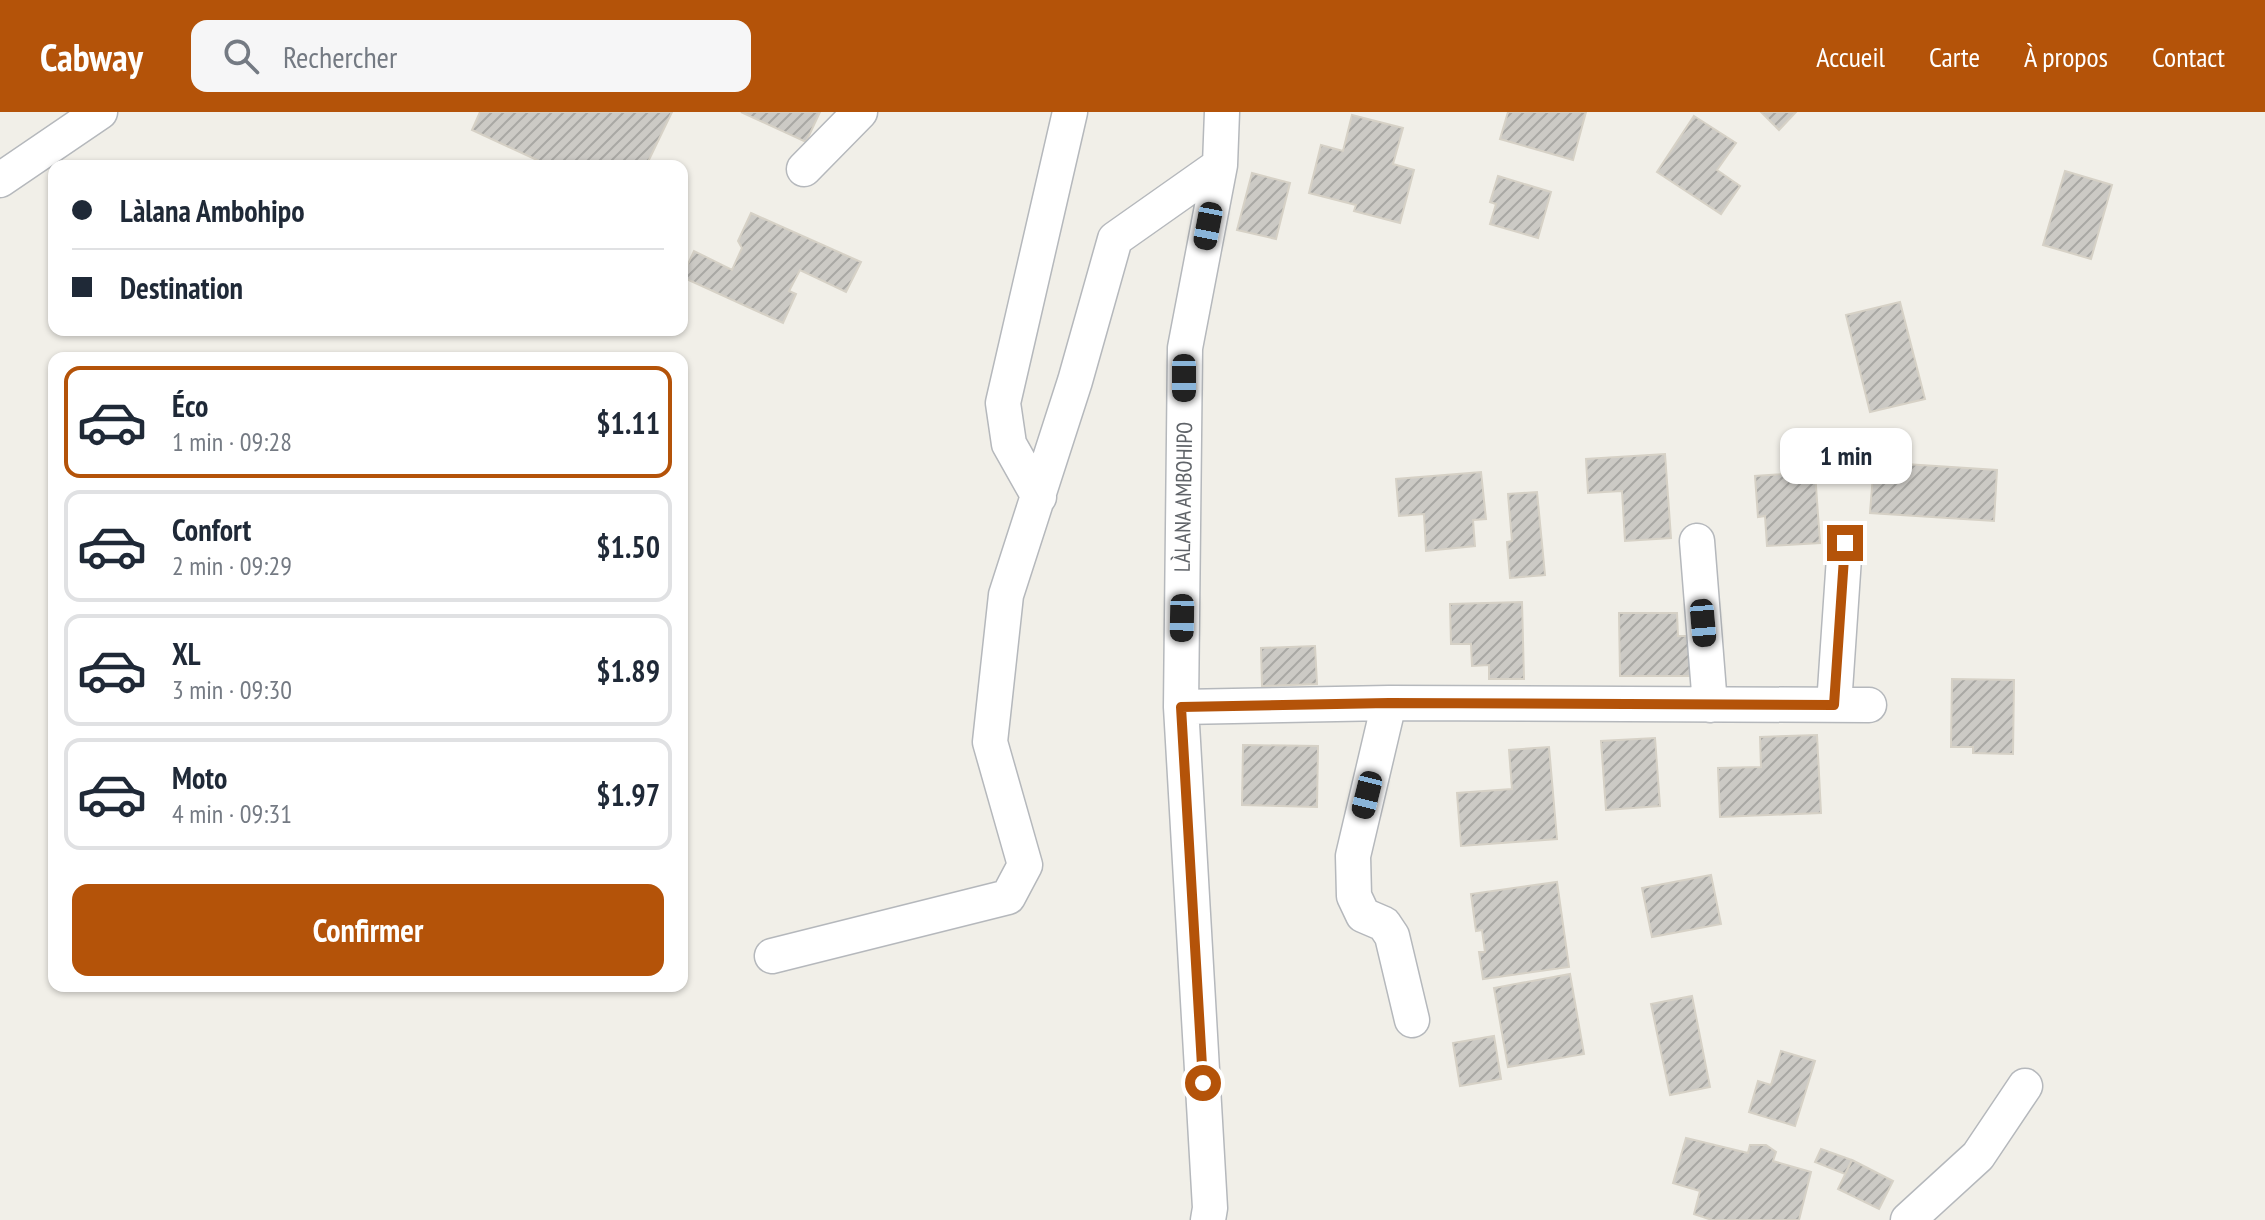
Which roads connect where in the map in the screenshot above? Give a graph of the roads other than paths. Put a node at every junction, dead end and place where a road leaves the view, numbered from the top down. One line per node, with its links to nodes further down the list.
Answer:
1 (100, 112): 7 (street)
2 (860, 112): 6 (street)
3 (1070, 112): 8 (street)
4 (1222, 112): 5 (street, LÀLANA AMBOHIPO)
5 (1220, 165): 8 (street); 15 (street, LÀLANA AMBOHIPO)
6 (804, 169)
7 (0, 180)
8 (1039, 497): 16 (street)
9 (1697, 541): 12 (street)
10 (1845, 543): 13 (street)
11 (1389, 703): 12 (street); 15 (street); 17 (street)
12 (1710, 705): 13 (street)
13 (1834, 705): 14 (street)
14 (1869, 705)
15 (1181, 707): 19 (street, LÀLANA AMBOHIPO)
16 (772, 956)
17 (1412, 1020)
18 (2025, 1086): 20 (street)
19 (1208, 1220)
20 (1908, 1220)

